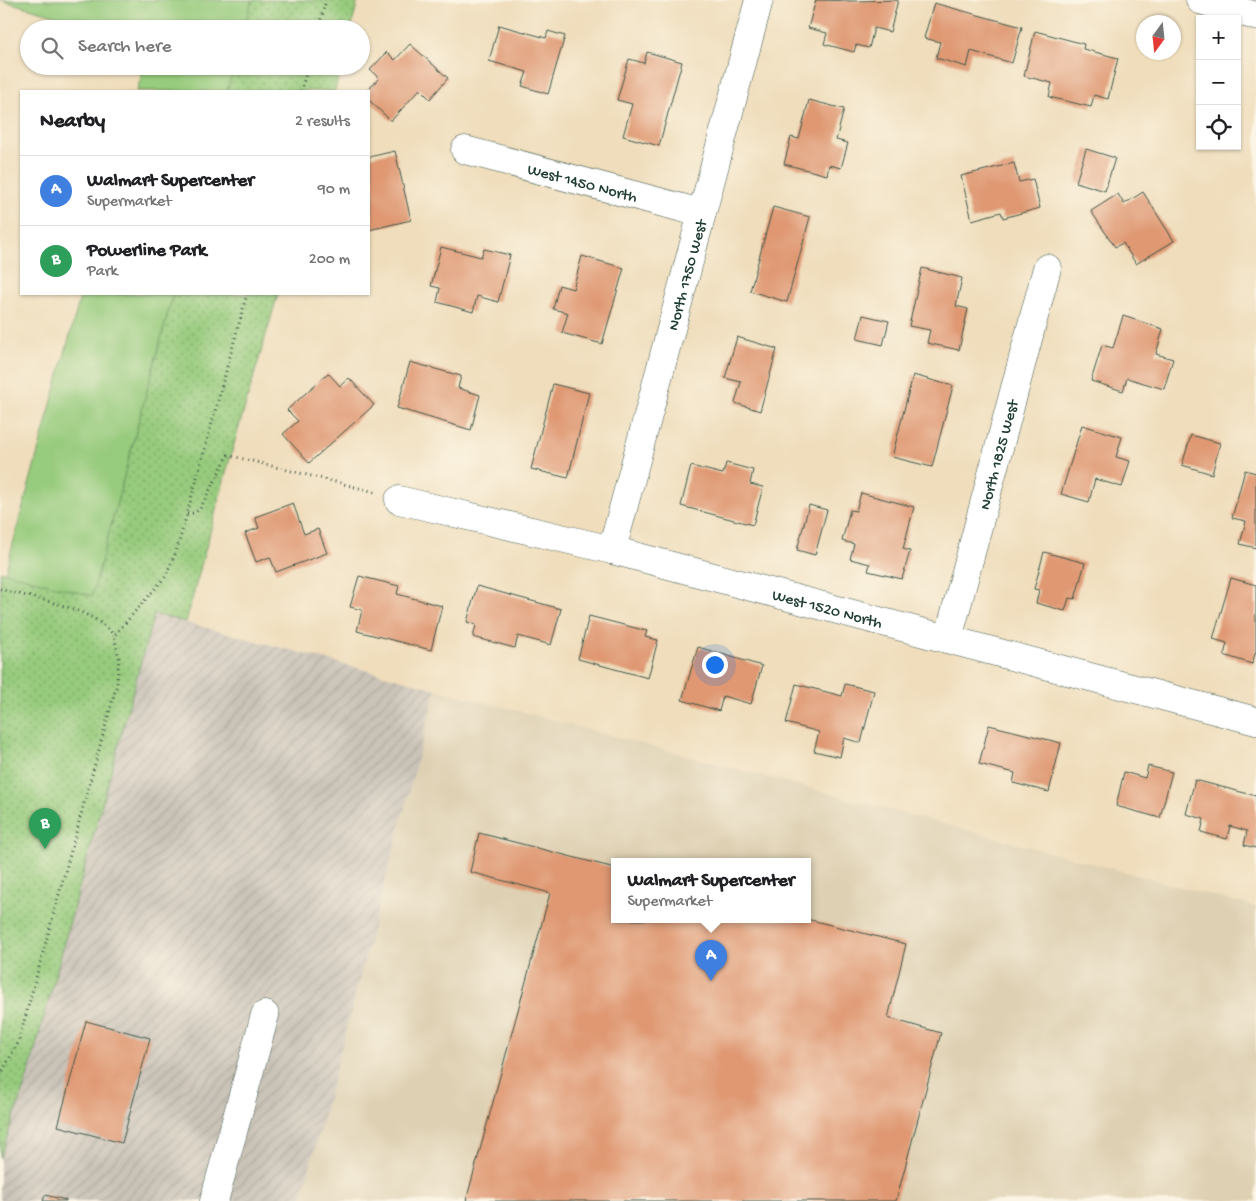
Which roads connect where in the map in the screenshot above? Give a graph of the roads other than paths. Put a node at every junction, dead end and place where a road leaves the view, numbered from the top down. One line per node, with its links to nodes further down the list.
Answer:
1 (759, 0): 5 (street, North 1750 West)
2 (1200, 0): 3 (street)
3 (1256, 16)
4 (465, 150): 5 (street, West 1450 North)
5 (702, 213): 8 (street, North 1750 West)
6 (1047, 268): 9 (street, North 1825 West)
7 (399, 500): 8 (street, West 1520 North)
8 (612, 550): 9 (street, West 1520 North)
9 (948, 639): 10 (street, West 1520 North)
10 (1256, 721)
11 (265, 1015): 12 (street)
12 (214, 1201)

